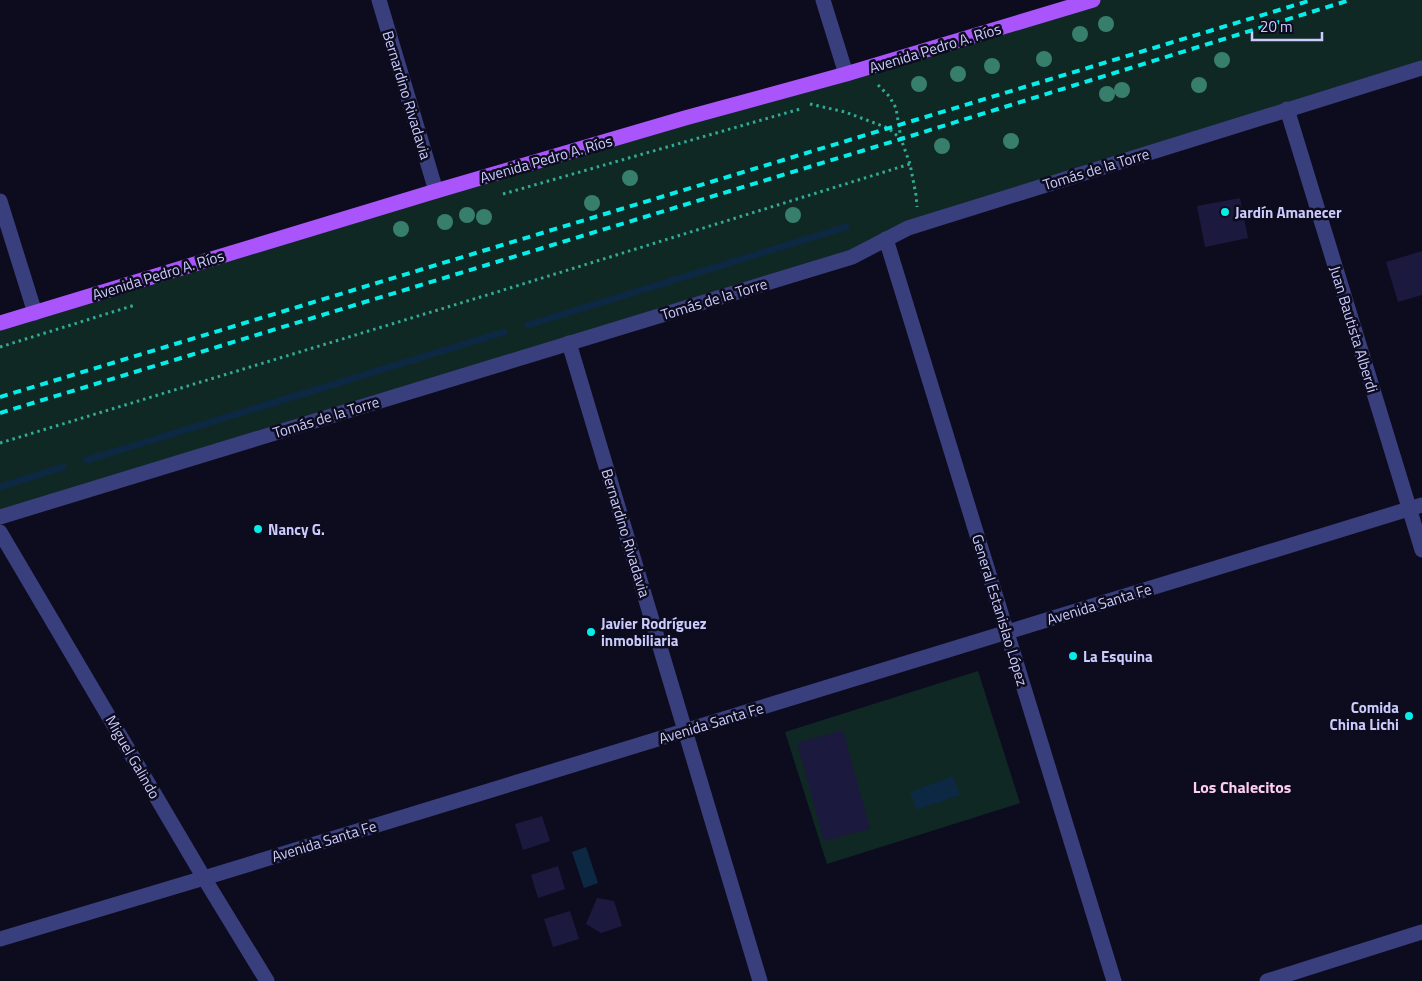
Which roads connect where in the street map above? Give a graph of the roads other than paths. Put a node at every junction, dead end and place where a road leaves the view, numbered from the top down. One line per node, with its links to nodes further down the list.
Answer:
1 (379, 0): 7 (street, Bernardino Rivadavia)
2 (823, 0): 5 (street)
3 (1093, 0): 5 (main road, Avenida Pedro A. Ríos)
4 (1422, 68): 6 (street, Tomás de la Torre)
5 (846, 74): 7 (main road, Avenida Pedro A. Ríos)
6 (1287, 109): 9 (street, Tomás de la Torre); 13 (street, Juan Bautista Alberdi)
7 (436, 191): 10 (main road, Avenida Pedro A. Ríos)
8 (0, 201): 10 (street)
9 (886, 239): 12 (street, Tomás de la Torre); 17 (street, General Estanislao López)
10 (35, 313): 11 (main road, Avenida Pedro A. Ríos)
11 (0, 323)
12 (569, 343): 14 (street, Tomás de la Torre); 18 (street, Bernardino Rivadavia)
13 (1416, 507): 16 (street, Juan Bautista Alberdi); 17 (street, Avenida Santa Fe)
14 (0, 517)
15 (0, 532): 19 (street, Miguel Galindo)
16 (1422, 550)
17 (1007, 632): 18 (street, Avenida Santa Fe); 24 (street, General Estanislao López)
18 (685, 731): 19 (street, Avenida Santa Fe); 23 (street, Bernardino Rivadavia)
19 (204, 878): 21 (street, Avenida Santa Fe); 22 (street, Miguel Galindo)
20 (1422, 932): 25 (street)
21 (0, 938)
22 (267, 981)
23 (760, 981)
24 (1114, 981)
25 (1267, 981)

